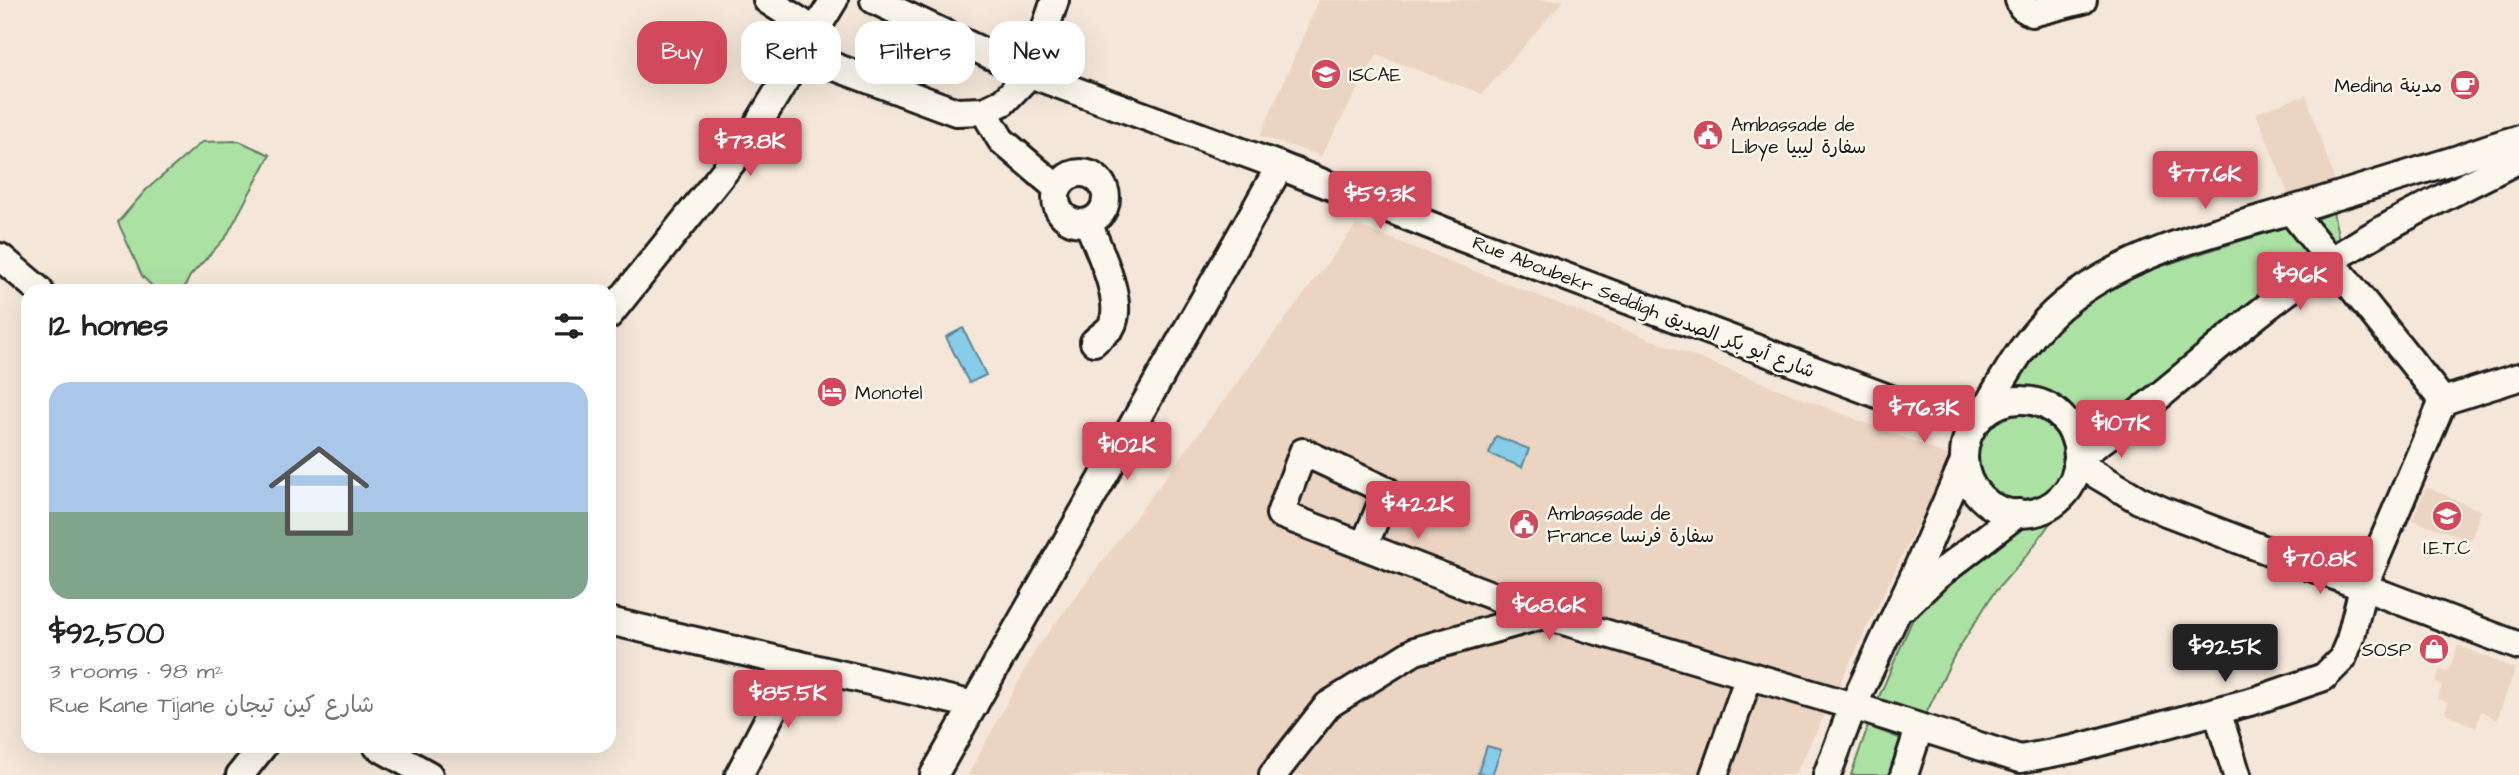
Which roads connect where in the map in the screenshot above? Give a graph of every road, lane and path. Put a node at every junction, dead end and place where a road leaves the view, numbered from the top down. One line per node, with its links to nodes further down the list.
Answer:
1 (767, 0): 7 (street)
2 (834, 0): 8 (street)
3 (874, 0): 10 (street, Rue Aboubekr Seddigh شارع أبو بكر الصديق)
4 (1055, 0): 9 (street)
5 (2083, 0): 6 (street)
6 (2023, 6)
7 (799, 21)
8 (820, 21)
9 (1048, 21)
10 (989, 55)
11 (841, 69): 15 (street)
12 (782, 84): 25 (street)
13 (1020, 84): 15 (street)
14 (1057, 84): 18 (street, Rue Aboubekr Seddigh شارع أبو بكر الصديق)
15 (984, 111): 19 (street)
16 (2519, 139): 20 (street)
17 (2519, 159): 23 (street)
18 (1280, 166): 29 (street, Rue Aboubekr Seddigh شارع أبو بكر الصديق); 42 (street)
19 (1057, 188): 21 (street); 21 (street)
20 (2291, 211): 23 (street); 29 (street)
21 (1087, 222): 26 (street)
22 (0, 257): 24 (street)
23 (2330, 261): 28 (street); 30 (street)
24 (32, 284)
25 (616, 306)
26 (1094, 342)
27 (2519, 377): 28 (street)
28 (2442, 401): 35 (street)
29 (1972, 436): 30 (street); 33 (street); 37 (street)
30 (2078, 460): 31 (street); 32 (street)
31 (2064, 493): 32 (street); 33 (street)
32 (2139, 500): 35 (street)
33 (2018, 513): 37 (street)
34 (1364, 546): 36 (street)
35 (2363, 588): 39 (street); 44 (street)
36 (1544, 615): 41 (street); 53 (street)
37 (1895, 616): 43 (street)
38 (616, 623): 40 (street)
39 (2519, 646)
40 (797, 664): 42 (street); 51 (street)
41 (1749, 676): 43 (street); 54 (street)
42 (974, 705): 52 (street)
43 (1853, 706): 45 (street); 55 (street)
44 (2217, 711): 48 (street); 57 (street)
45 (1919, 729): 48 (street); 56 (street)
46 (257, 753): 49 (street)
47 (390, 753): 50 (street)
48 (2022, 767)
49 (240, 775)
50 (429, 775)
51 (738, 775)
52 (934, 775)
53 (1273, 775)
54 (1714, 775)
55 (1827, 775)
56 (1904, 775)
57 (2237, 775)

